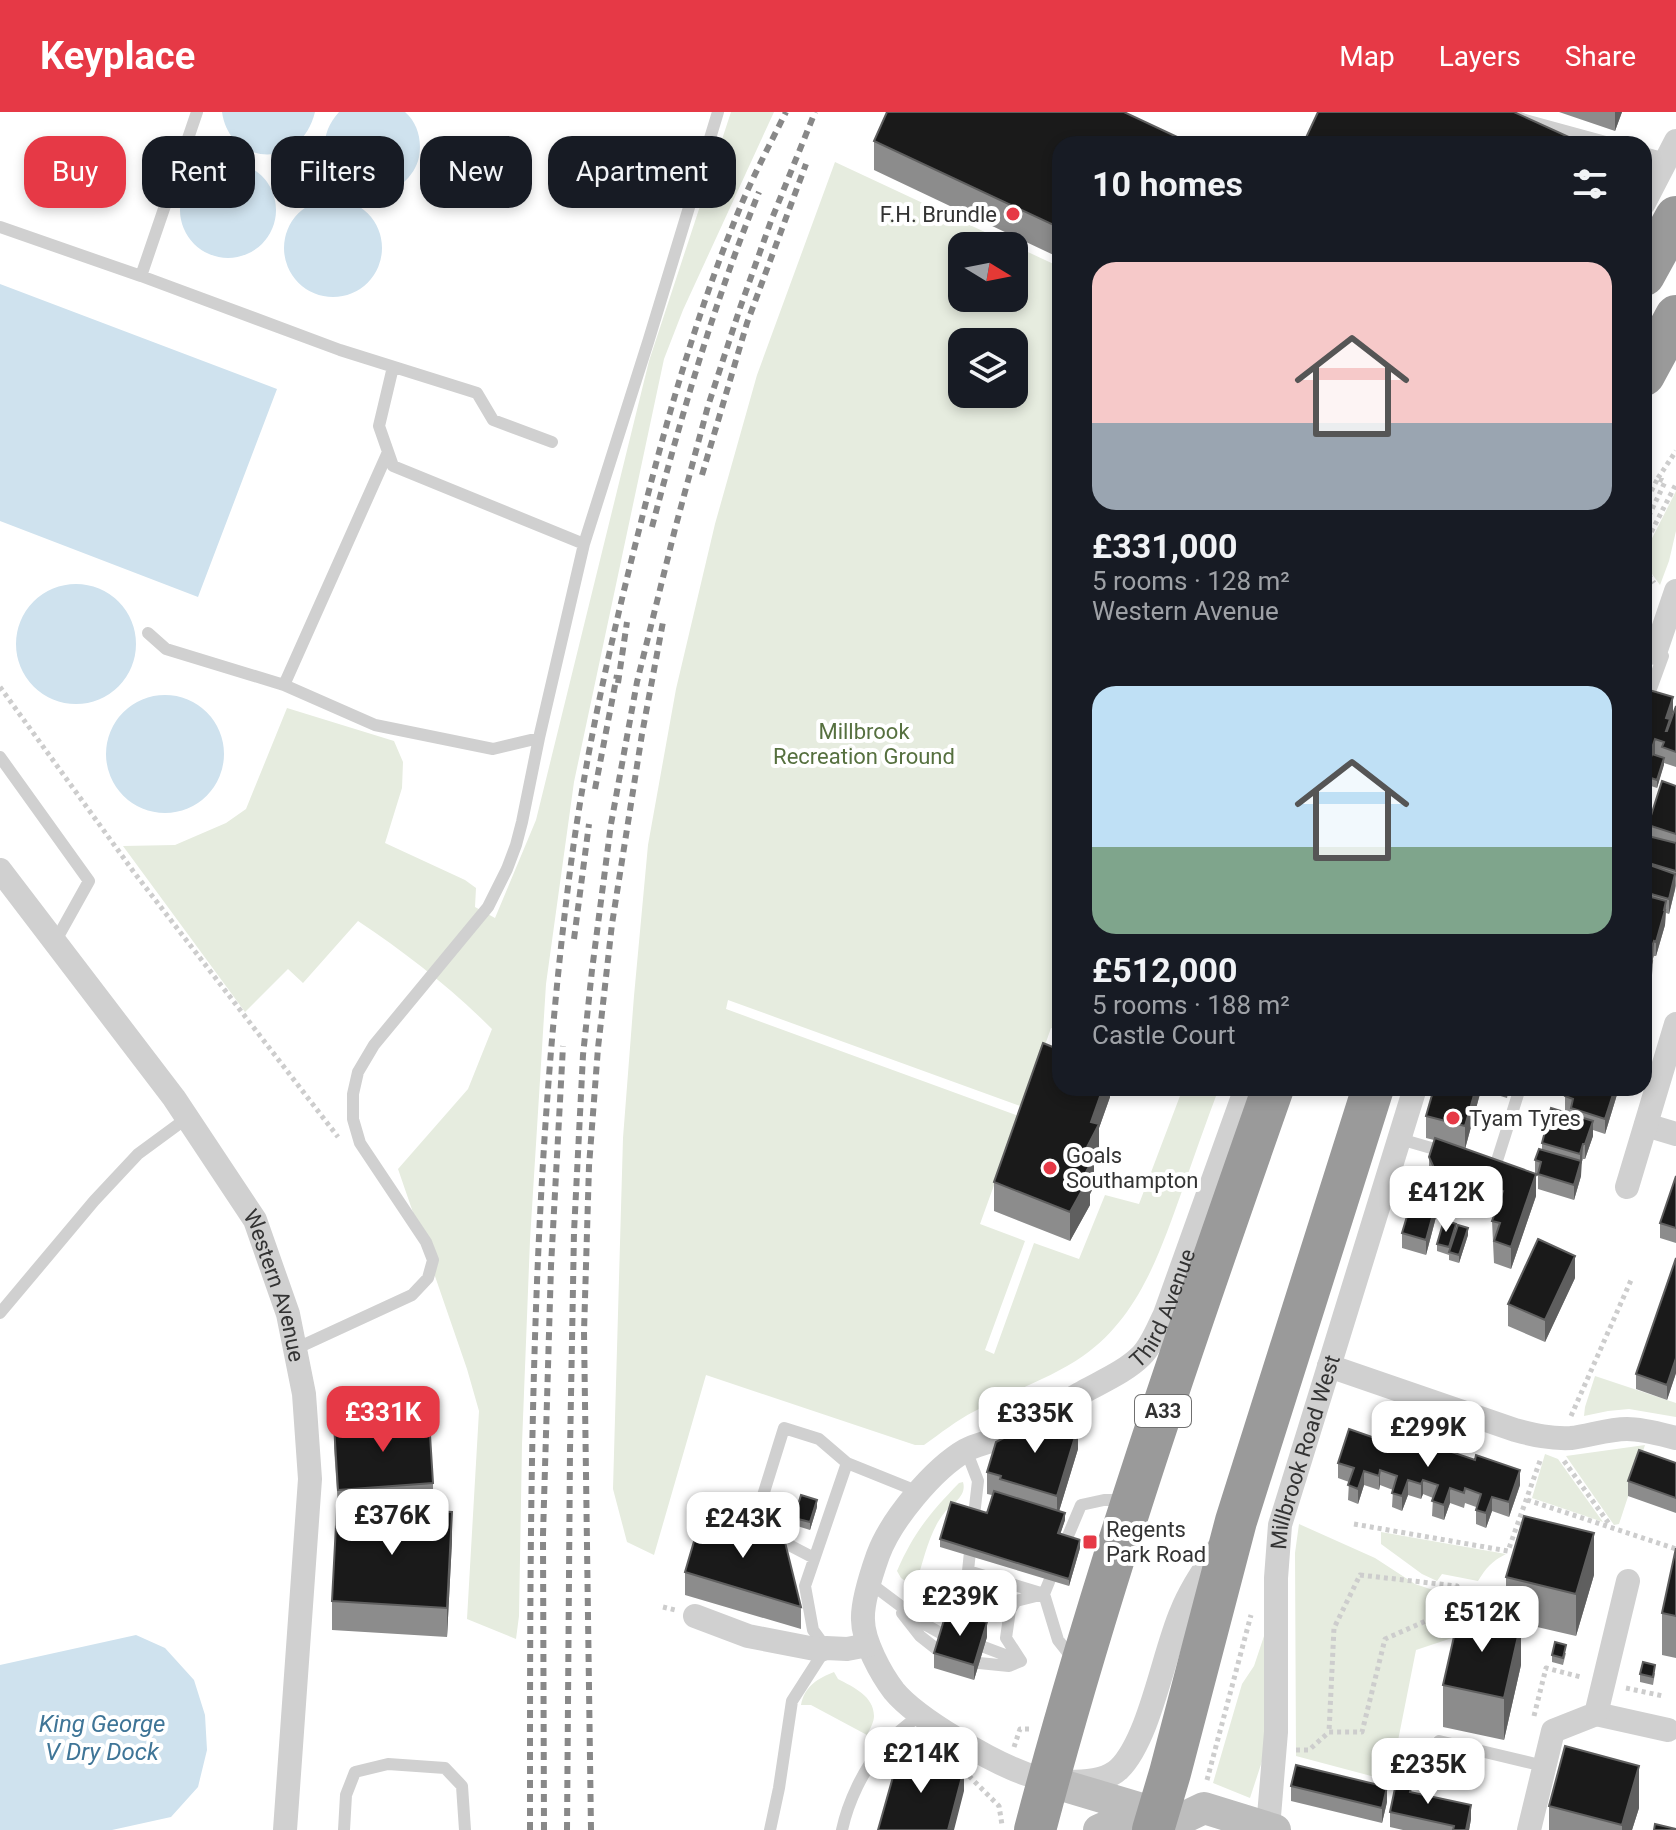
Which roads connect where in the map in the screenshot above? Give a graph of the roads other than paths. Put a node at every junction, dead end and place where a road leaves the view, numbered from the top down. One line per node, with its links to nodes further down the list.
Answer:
1 (197, 112): 10 (lane)
2 (718, 112): 16 (lane)
3 (1505, 112): 4 (lane)
4 (1584, 136)
5 (1662, 151): 6 (street)
6 (1652, 180)
7 (1676, 217): 9 (highway)
8 (0, 227): 10 (lane)
9 (1652, 260)
10 (141, 276): 13 (lane)
11 (1676, 316): 12 (highway)
12 (1652, 360)
13 (393, 367): 14 (lane); 15 (lane)
14 (552, 442)
15 (388, 452): 16 (lane); 21 (lane)
16 (584, 544): 22 (lane)
17 (1676, 591): 19 (street)
18 (148, 633): 21 (lane)
19 (1659, 655): 20 (lane)
20 (1652, 680)
21 (284, 685): 22 (lane)
22 (539, 738): 40 (lane)
23 (0, 757): 25 (lane)
24 (0, 870): 25 (street, Western Avenue)
25 (55, 942): 32 (street, Western Avenue)
26 (1676, 1024): 33 (street)
27 (1243, 1096): 43 (street, Third Avenue)
28 (1270, 1096): 46 (highway, A33)
29 (1370, 1096): 47 (highway, Millbrook Road West)
30 (1413, 1096): 35 (street, Millbrook Road West)
31 (1517, 1096): 37 (lane)
32 (187, 1118): 39 (lane); 40 (street, Western Avenue)
33 (1646, 1125): 34 (street); 38 (street)
34 (1676, 1134)
35 (1400, 1139): 36 (lane); 41 (street, Millbrook Road West)
36 (1454, 1155)
37 (1482, 1163)
38 (1627, 1187)
39 (0, 1313)
40 (295, 1349): 70 (street, Western Avenue)
41 (1329, 1366): 42 (street); 69 (street, Millbrook Road West)
42 (1676, 1438)
43 (966, 1450): 45 (street, Third Avenue); 51 (lane)
44 (847, 1463): 45 (lane); 48 (lane); 48 (lane)
45 (919, 1492): 50 (street, Third Avenue)
46 (1132, 1499): 51 (lane); 61 (highway, A33)
47 (1236, 1521): 67 (street, Millbrook Road West); 68 (highway, Millbrook Road West)
48 (814, 1558): 57 (lane)
49 (1628, 1581): 63 (street)
50 (870, 1583): 52 (lane); 55 (street, Third Avenue)
51 (1044, 1594): 59 (lane); 61 (lane)
52 (893, 1602): 54 (lane); 58 (lane)
53 (695, 1616): 57 (street)
54 (944, 1635)
55 (868, 1645): 57 (street); 62 (street, Third Avenue)
56 (984, 1647): 59 (lane)
57 (826, 1648): 73 (lane)
58 (939, 1651)
59 (1021, 1661): 60 (lane)
60 (979, 1663)
61 (1080, 1668): 67 (highway, A33)
62 (921, 1714): 67 (street, Third Avenue); 74 (lane)
63 (1596, 1714): 64 (street); 66 (street)
64 (1668, 1730)
65 (1439, 1741): 66 (lane)
66 (1533, 1763): 77 (street)
67 (1048, 1781): 68 (street); 75 (highway, A33)
68 (1169, 1823): 69 (street); 76 (street)
69 (1272, 1829)
70 (285, 1830)
71 (344, 1830): 72 (lane)
72 (465, 1830)
73 (770, 1830)
74 (842, 1830)
75 (1035, 1830)
76 (1099, 1830)
77 (1529, 1830)

